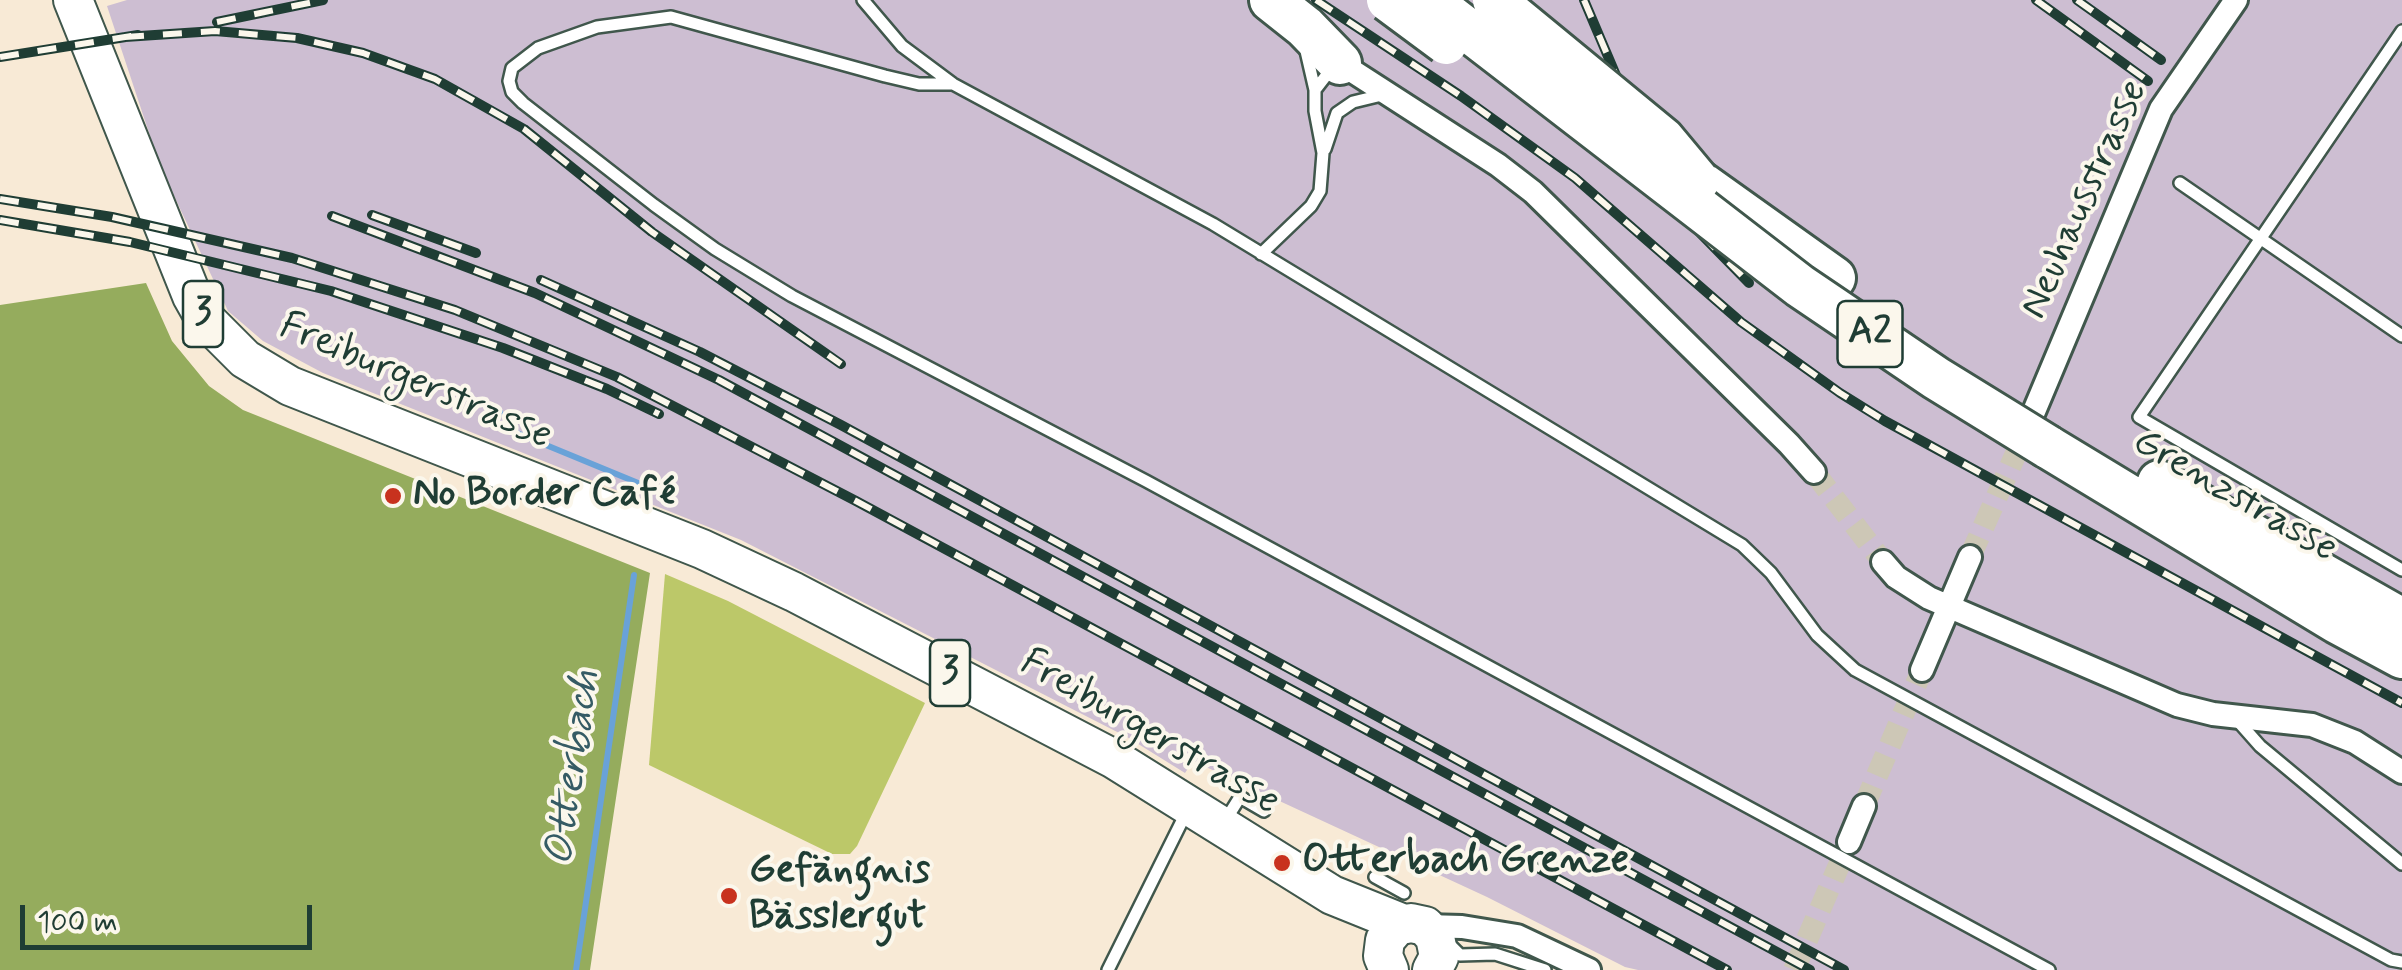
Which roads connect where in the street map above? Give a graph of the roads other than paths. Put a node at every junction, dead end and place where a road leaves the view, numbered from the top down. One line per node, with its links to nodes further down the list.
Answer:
1 (73, 0): 33 (main road, Freiburgerstrasse / 3)
2 (864, 0): 12 (lane)
3 (1253, 0): 11 (lane)
4 (1271, 0): 11 (highway)
5 (1388, 0): 16 (highway, bridge)
6 (1430, 0): 16 (highway, A2, bridge)
7 (1464, 0): 16 (highway, A2, bridge)
8 (1494, 0): 16 (highway, bridge)
9 (2236, 0): 20 (street, Neuhausstrasse)
10 (2402, 31): 17 (lane)
11 (1328, 77): 13 (street); 14 (lane)
12 (952, 84): 18 (lane); 45 (lane)
13 (1386, 94): 14 (lane); 22 (street)
14 (1324, 153): 18 (lane)
15 (2180, 182): 17 (lane)
16 (1699, 196): 27 (highway, A2); 29 (highway, A2, bridge)
17 (2260, 239): 19 (lane); 25 (lane)
18 (1261, 254): 41 (lane)
19 (2402, 336)
20 (2032, 416): 21 (street, Neuhausstrasse); 28 (street, Grenzstrasse)
21 (2022, 440)
22 (1814, 472)
23 (1970, 558): 26 (street)
24 (1883, 562): 26 (street)
25 (2402, 570)
26 (1950, 605): 30 (street); 31 (street)
27 (2402, 620)
28 (2402, 637)
29 (2402, 657)
30 (1922, 670)
31 (2234, 716): 32 (street); 38 (lane)
32 (2402, 772)
33 (1190, 805): 36 (main road, Freiburgerstrasse / 3); 42 (lane)
34 (1864, 806): 37 (street)
35 (1264, 811): 36 (lane)
36 (1222, 826): 40 (main road, Freiburgerstrasse / 3)
37 (1849, 842)
38 (2402, 864)
39 (1374, 877): 40 (lane)
40 (1420, 946): 43 (lane); 44 (street)
41 (2402, 962)
42 (1108, 970)
43 (1545, 970)
44 (1589, 970)
45 (2049, 970)

